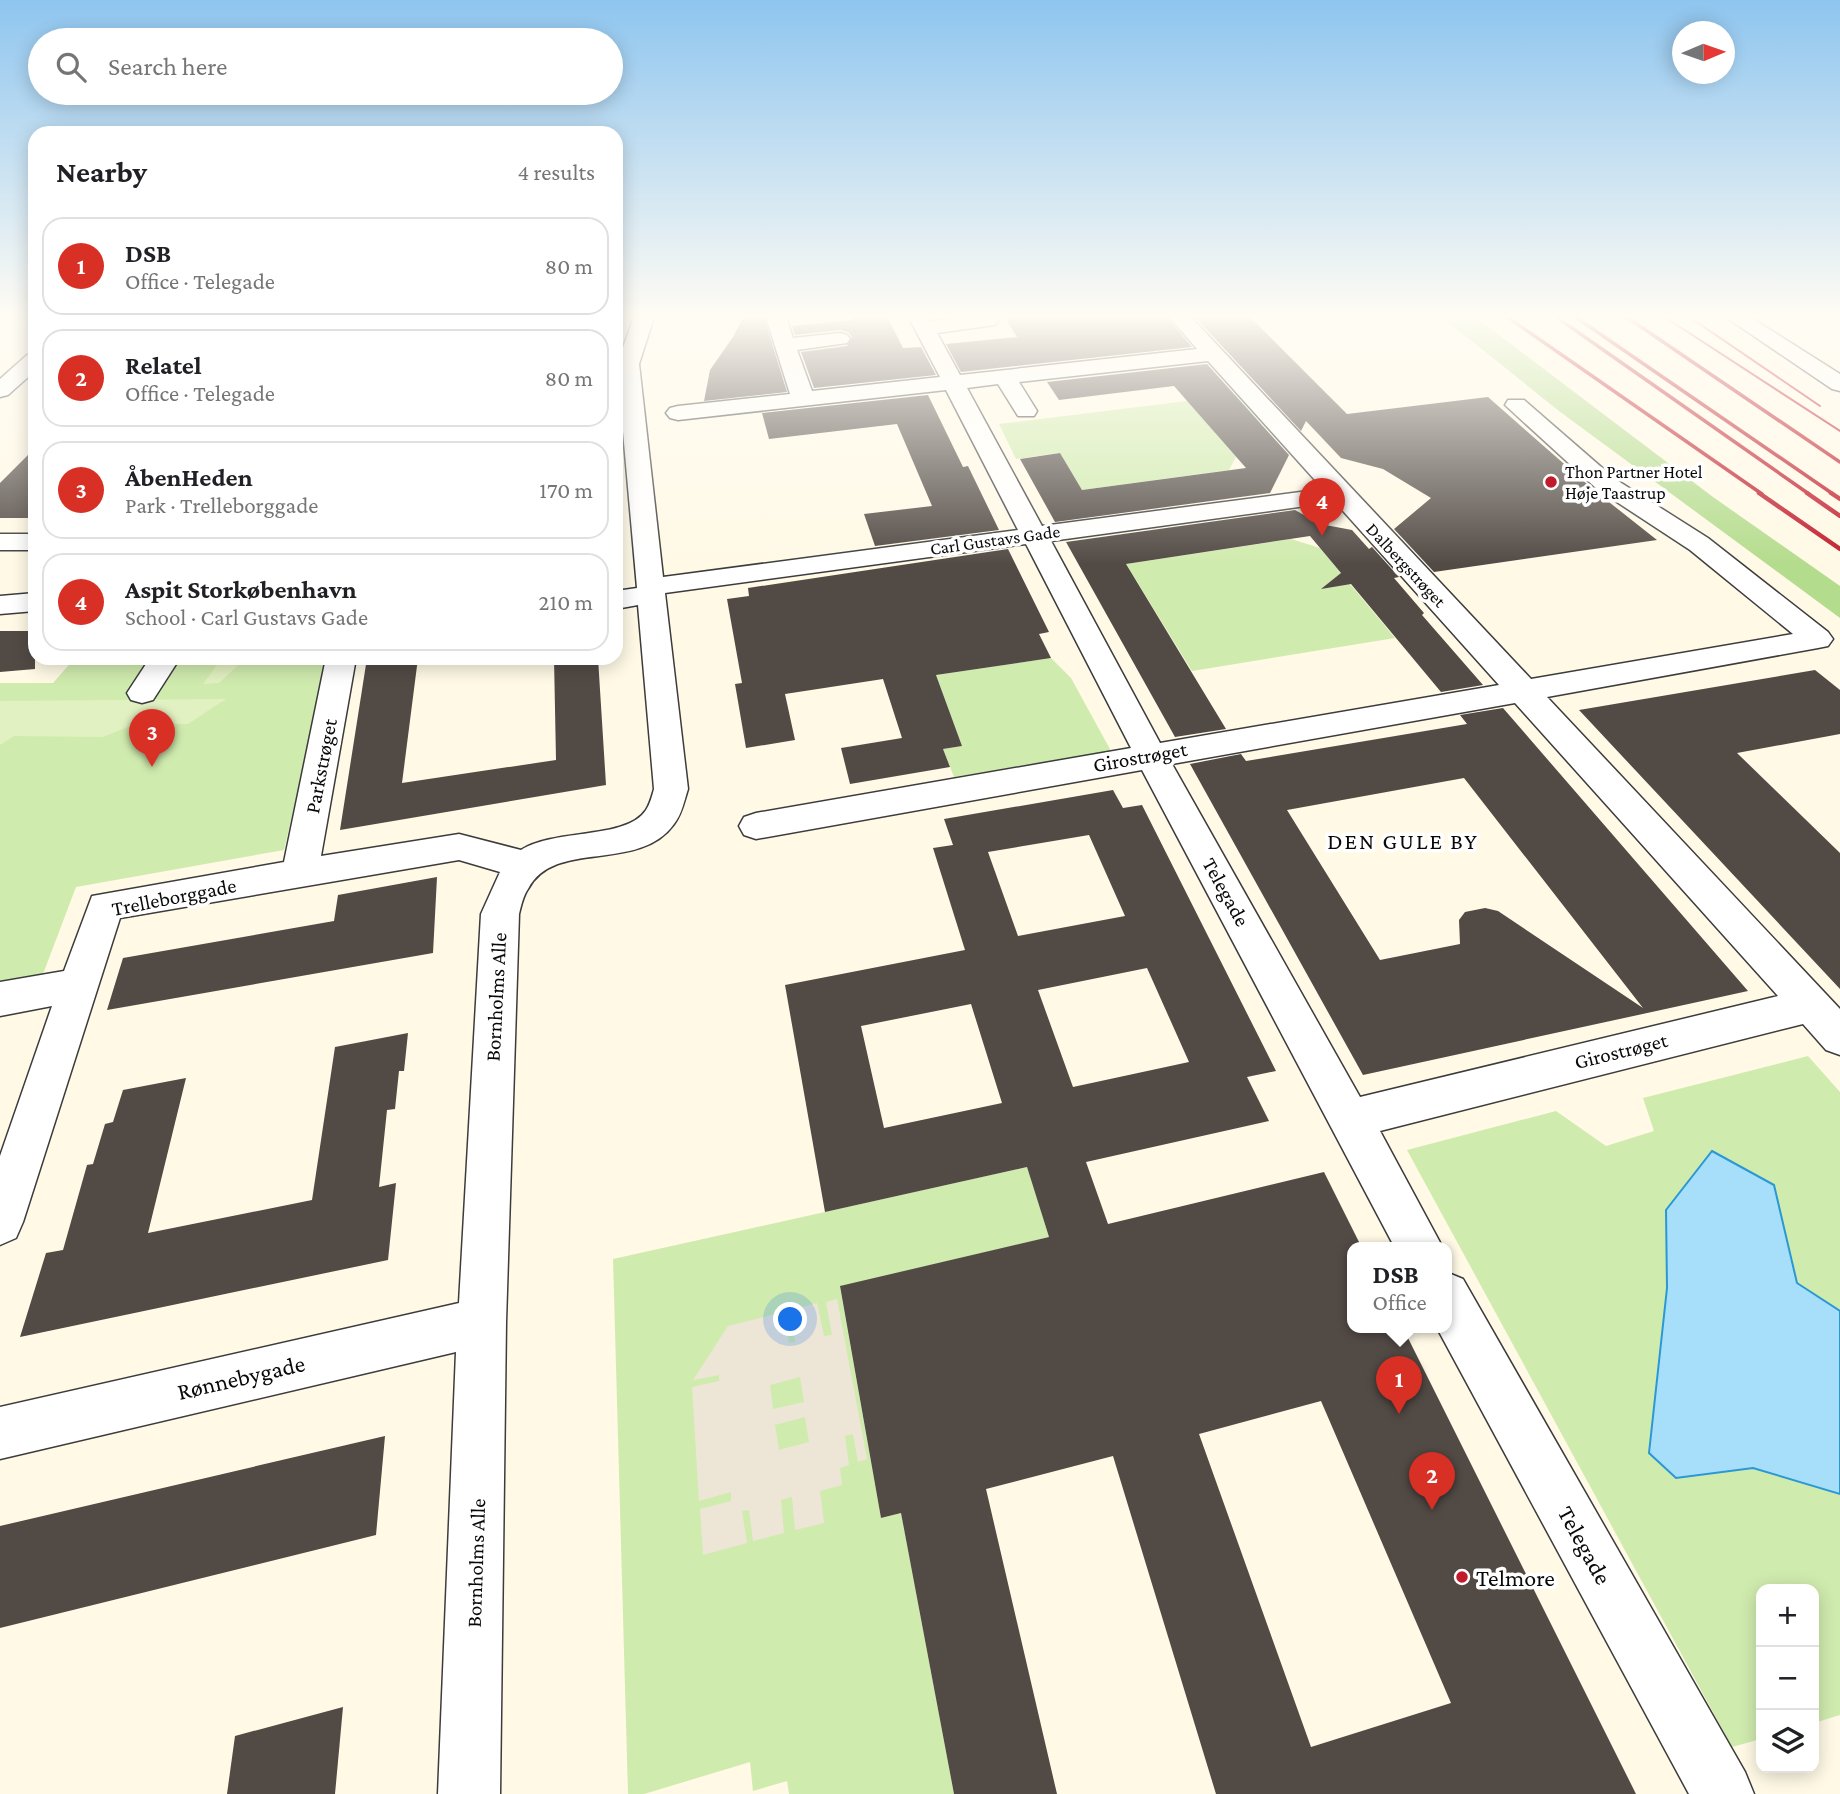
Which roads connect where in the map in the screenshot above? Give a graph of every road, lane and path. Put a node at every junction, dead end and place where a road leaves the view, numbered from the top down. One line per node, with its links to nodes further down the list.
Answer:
1 (631, 398): 14 (street)
2 (815, 398): 6 (street)
3 (962, 398): 11 (street, Telegade)
4 (1018, 398): 8 (street)
5 (1251, 398): 10 (street, Dalbergstrøget)
6 (803, 399): 9 (street)
7 (1516, 405): 20 (street)
8 (1026, 411)
9 (678, 413)
10 (1340, 494): 11 (street, Carl Gustavs Gade); 20 (street, Dalbergstrøget)
11 (1034, 535): 14 (street, Carl Gustavs Gade); 22 (street, Telegade)
12 (0, 542): 13 (street)
13 (28, 542)
14 (651, 591): 15 (street); 24 (street)
15 (623, 598)
16 (28, 603): 17 (street)
17 (0, 605)
18 (161, 665): 21 (street)
19 (340, 665): 25 (street, Parkstrøget)
20 (1523, 691): 22 (street, Girostrøget); 28 (street, Dalbergstrøget)
21 (142, 693)
22 (1151, 756): 23 (street, Girostrøget); 30 (street, Telegade)
23 (756, 826)
24 (525, 865): 25 (street, Trelleborggade); 34 (street, Bornholms Alle)
25 (300, 874): 26 (street, Trelleborggade)
26 (78, 985): 27 (street); 31 (street, Trelleborggade)
27 (0, 999)
28 (1811, 1005): 29 (street, Dalbergstrøget); 30 (street, Girostrøget)
29 (1840, 1037)
30 (1350, 1119): 32 (street, Telegade)
31 (0, 1222)
32 (1417, 1242)
33 (1452, 1307): 37 (street, Telegade)
34 (482, 1322): 35 (street, Rønnebygade); 36 (street, Bornholms Alle)
35 (0, 1433)
36 (469, 1794)
37 (1723, 1794)

